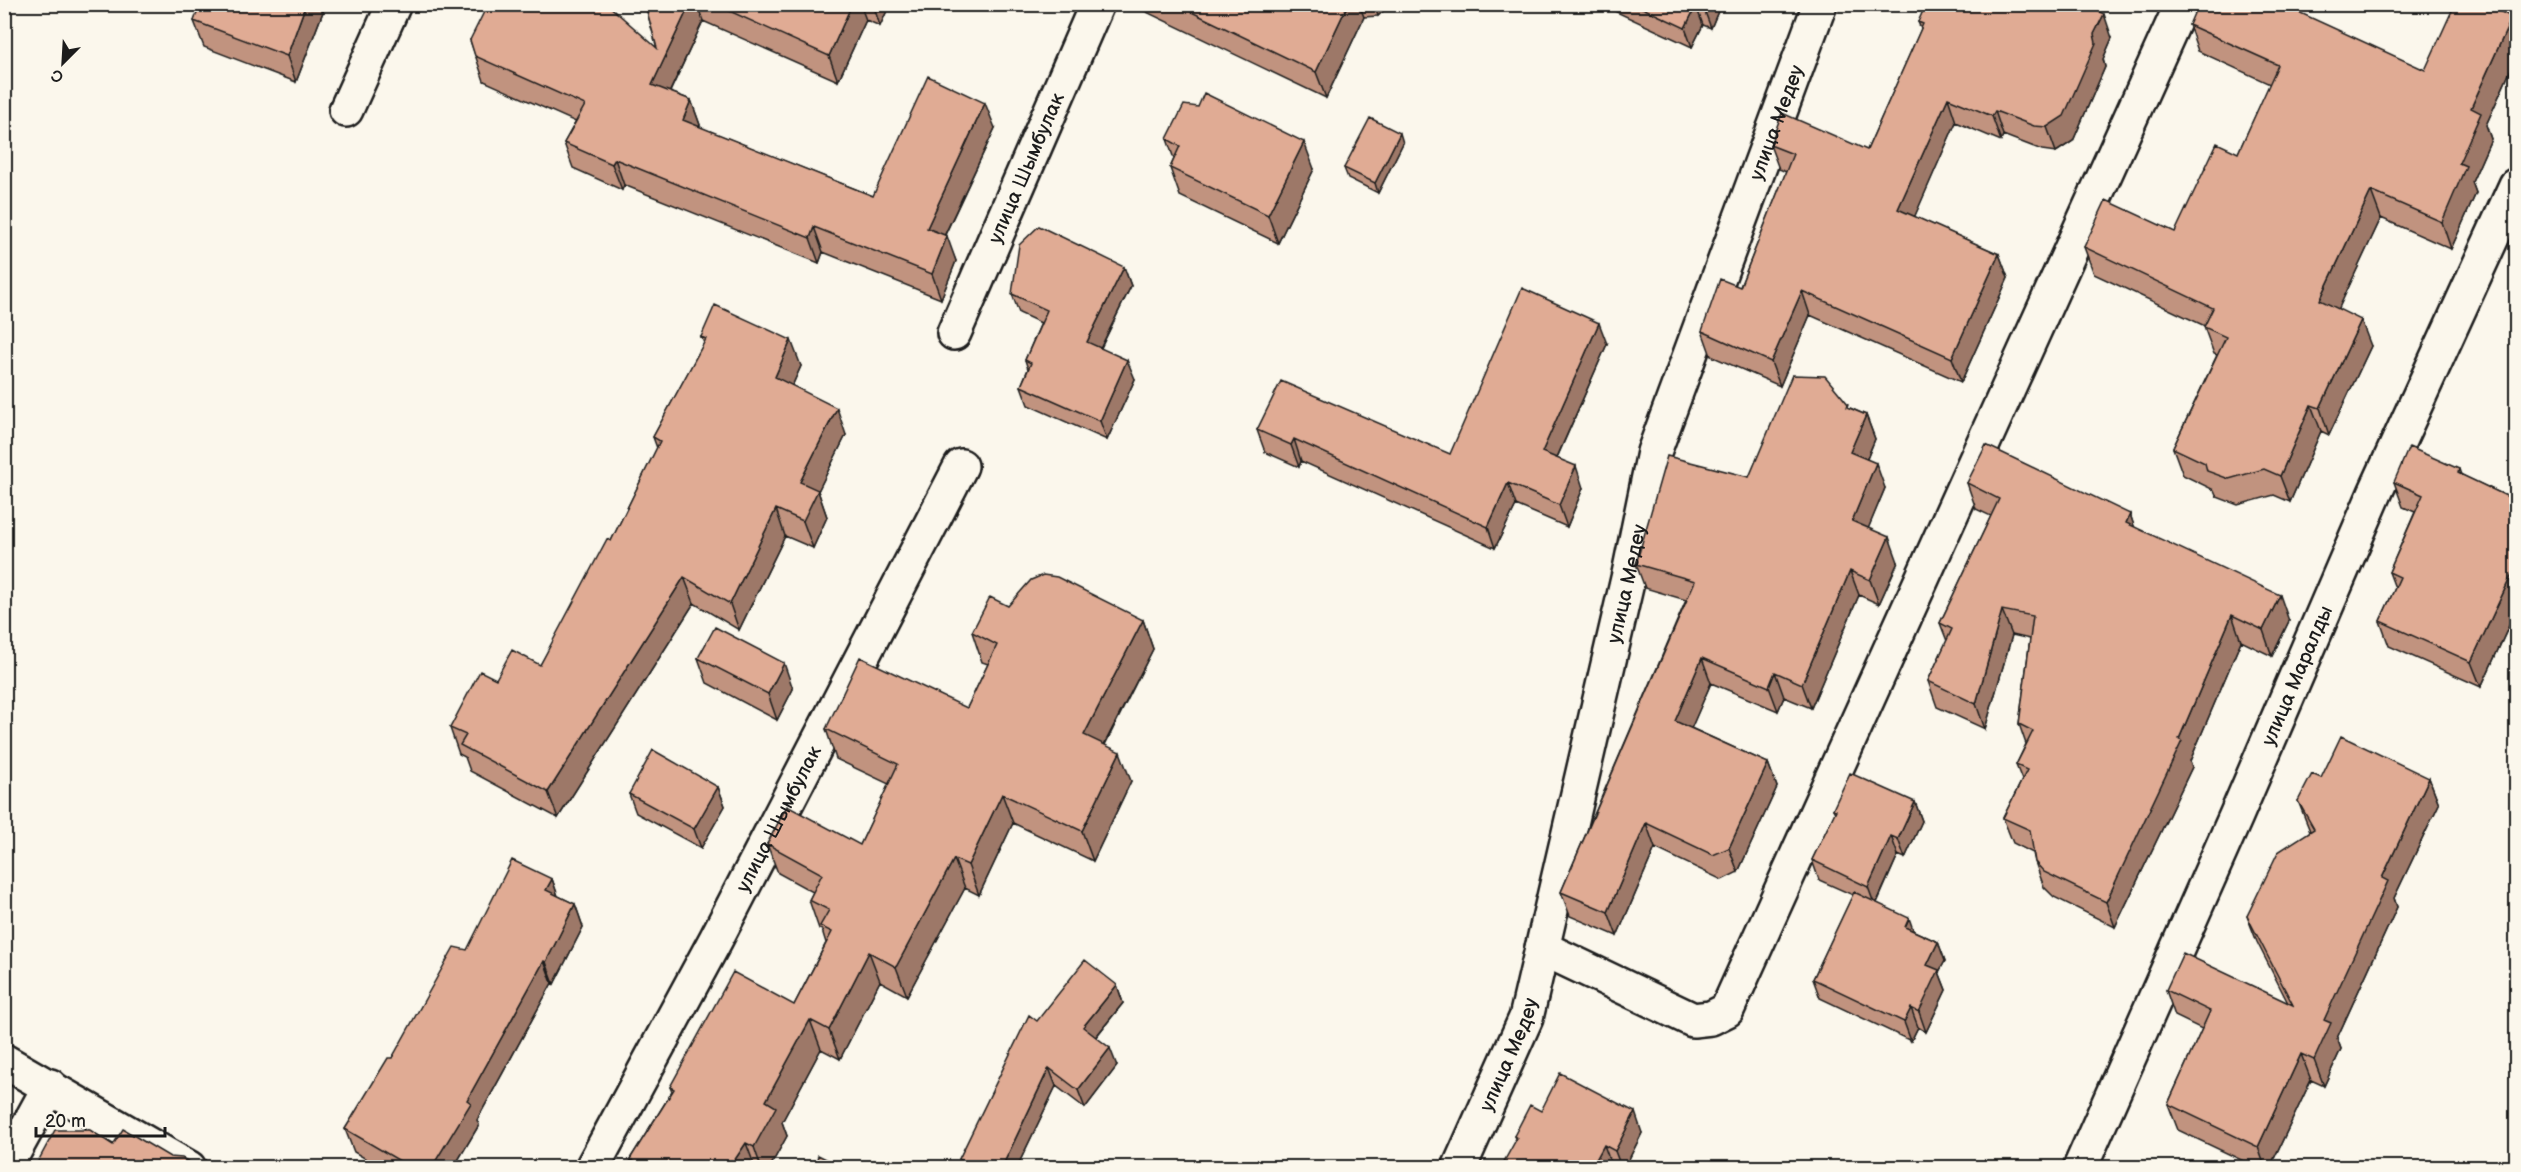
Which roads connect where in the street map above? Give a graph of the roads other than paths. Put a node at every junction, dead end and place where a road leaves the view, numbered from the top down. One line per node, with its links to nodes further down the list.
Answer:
1 (394, 4): 5 (street)
2 (1097, 4): 7 (street, улица Шымбулак)
3 (1820, 4): 9 (street, улица Медеу)
4 (2182, 4): 9 (street)
5 (346, 110)
6 (2517, 185): 16 (street, улица Маралды)
7 (954, 333)
8 (961, 466): 14 (street, улица Шымбулак)
9 (1542, 948): 15 (street, улица Медеу)
10 (4, 1060): 11 (street)
11 (50, 1086): 12 (street); 13 (street)
12 (5, 1167)
13 (189, 1167)
14 (592, 1167)
15 (1459, 1167)
16 (2080, 1167)

